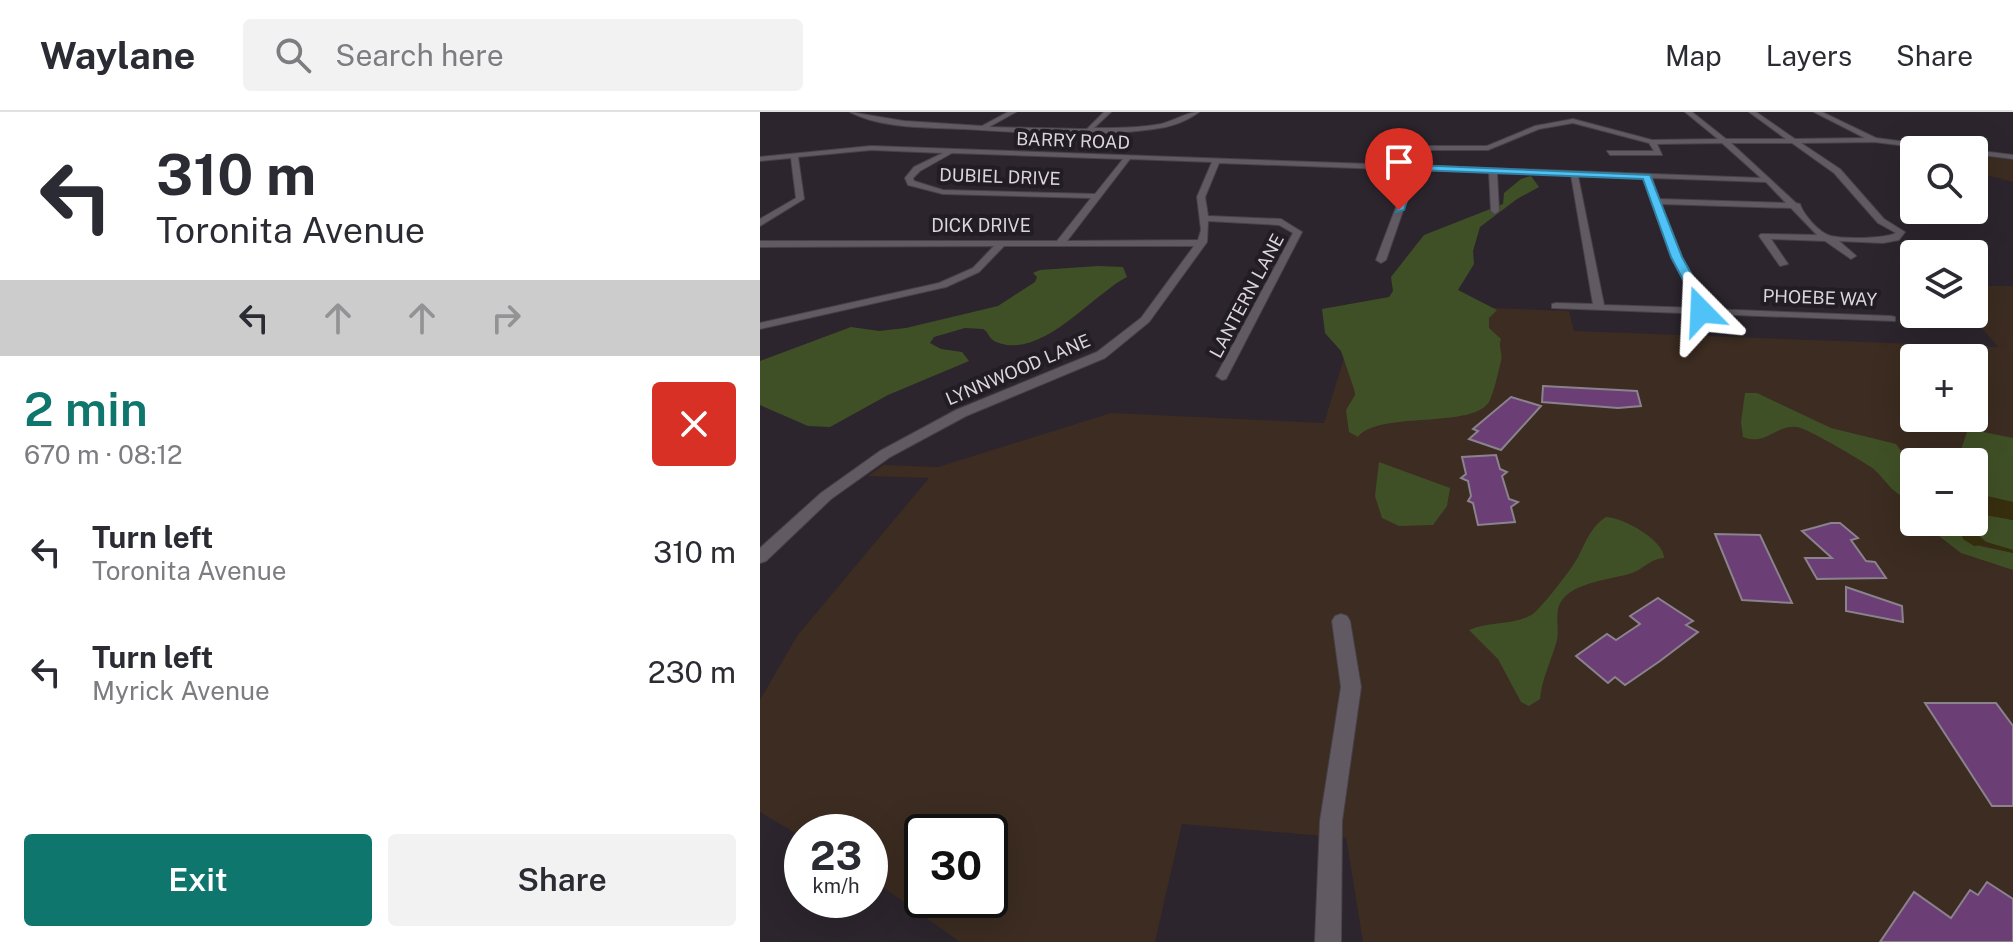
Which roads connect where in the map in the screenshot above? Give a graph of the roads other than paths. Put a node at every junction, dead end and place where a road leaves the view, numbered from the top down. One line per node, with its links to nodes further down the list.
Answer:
1 (853, 112): 8 (street)
2 (1013, 112): 9 (street)
3 (1108, 112): 10 (street)
4 (1196, 112): 10 (street)
5 (1688, 112): 14 (street)
6 (1752, 112): 13 (street)
7 (1817, 112): 15 (street)
8 (920, 124): 9 (street); 11 (street)
9 (984, 126): 10 (street)
10 (1089, 130)
11 (901, 131)
12 (891, 136): 18 (street)
13 (1790, 139): 14 (street); 15 (street); 39 (street)
14 (1721, 140): 16 (street); 32 (street)
15 (1874, 140): 17 (street)
16 (1652, 142): 20 (street); 27 (street)
17 (1900, 143)
18 (871, 148): 19 (street, BARRY ROAD); 22 (street, BARRY ROAD)
19 (949, 152): 25 (street, BARRY ROAD); 33 (street, DUBIEL DRIVE)
20 (1610, 153)
21 (1988, 154): 23 (street)
22 (794, 155): 24 (street, BARRY ROAD); 38 (street)
23 (2013, 157)
24 (760, 159)
25 (1127, 159): 26 (street, BARRY ROAD); 33 (street)
26 (1216, 162): 27 (street, BARRY ROAD); 37 (street, LYNNWOOD LANE)
27 (1372, 166): 28 (street, BARRY ROAD)
28 (1414, 168): 29 (street, BARRY ROAD); 45 (street)
29 (1493, 171): 30 (street, BARRY ROAD); 36 (street)
30 (1574, 173): 31 (street, BARRY ROAD); 48 (street)
31 (1647, 176): 32 (street, BARRY ROAD); 34 (street)
32 (1765, 180): 35 (street)
33 (1097, 196): 41 (street)
34 (1658, 201): 35 (street); 49 (street)
35 (1797, 206): 39 (street)
36 (1495, 211)
37 (1205, 218): 42 (street, LYNNWOOD LANE); 52 (street, LANTERN LANE)
38 (760, 223)
39 (1828, 237): 44 (street); 46 (street)
40 (1003, 242): 41 (street, DICK DRIVE); 43 (street, DICK DRIVE); 51 (street)
41 (1061, 242): 42 (street, DICK DRIVE)
42 (1201, 243): 53 (street, LYNNWOOD LANE)
43 (760, 244)
44 (1851, 256)
45 (1381, 260)
46 (1783, 264)
47 (1556, 306): 48 (street, PHOEBE WAY)
48 (1599, 307): 49 (street, PHOEBE WAY)
49 (1706, 311): 50 (street, PHOEBE WAY)
50 (1891, 319)
51 (760, 326)
52 (1222, 376)
53 (760, 557)
54 (1341, 621): 55 (street)
55 (1328, 942)

